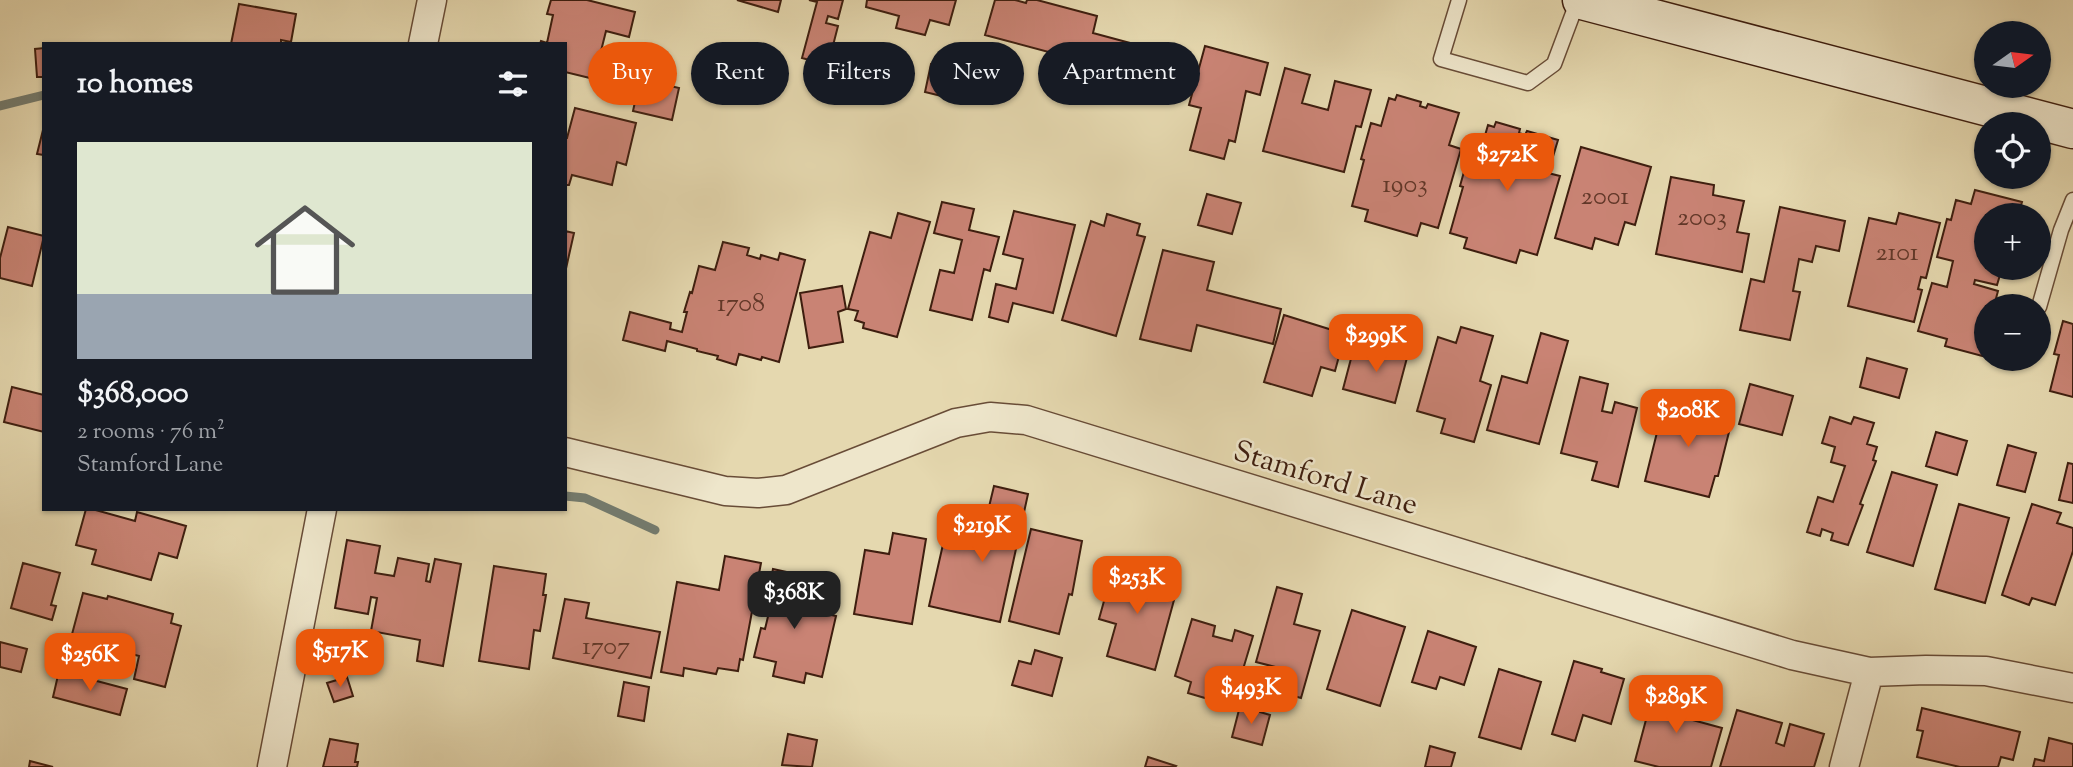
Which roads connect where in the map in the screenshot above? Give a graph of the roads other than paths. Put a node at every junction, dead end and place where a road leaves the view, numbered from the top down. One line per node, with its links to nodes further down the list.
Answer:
1 (432, 0): 4 (street)
2 (1459, 0): 3 (lane)
3 (1580, 0): 5 (street)
4 (423, 42)
5 (2073, 129)
6 (2073, 201): 7 (lane)
7 (2043, 294)
8 (567, 452): 10 (street, Stamford Lane)
9 (322, 511): 12 (street)
10 (1869, 672): 11 (street, Stamford Lane); 13 (street)
11 (2073, 688)
12 (272, 767)
13 (1844, 767)

